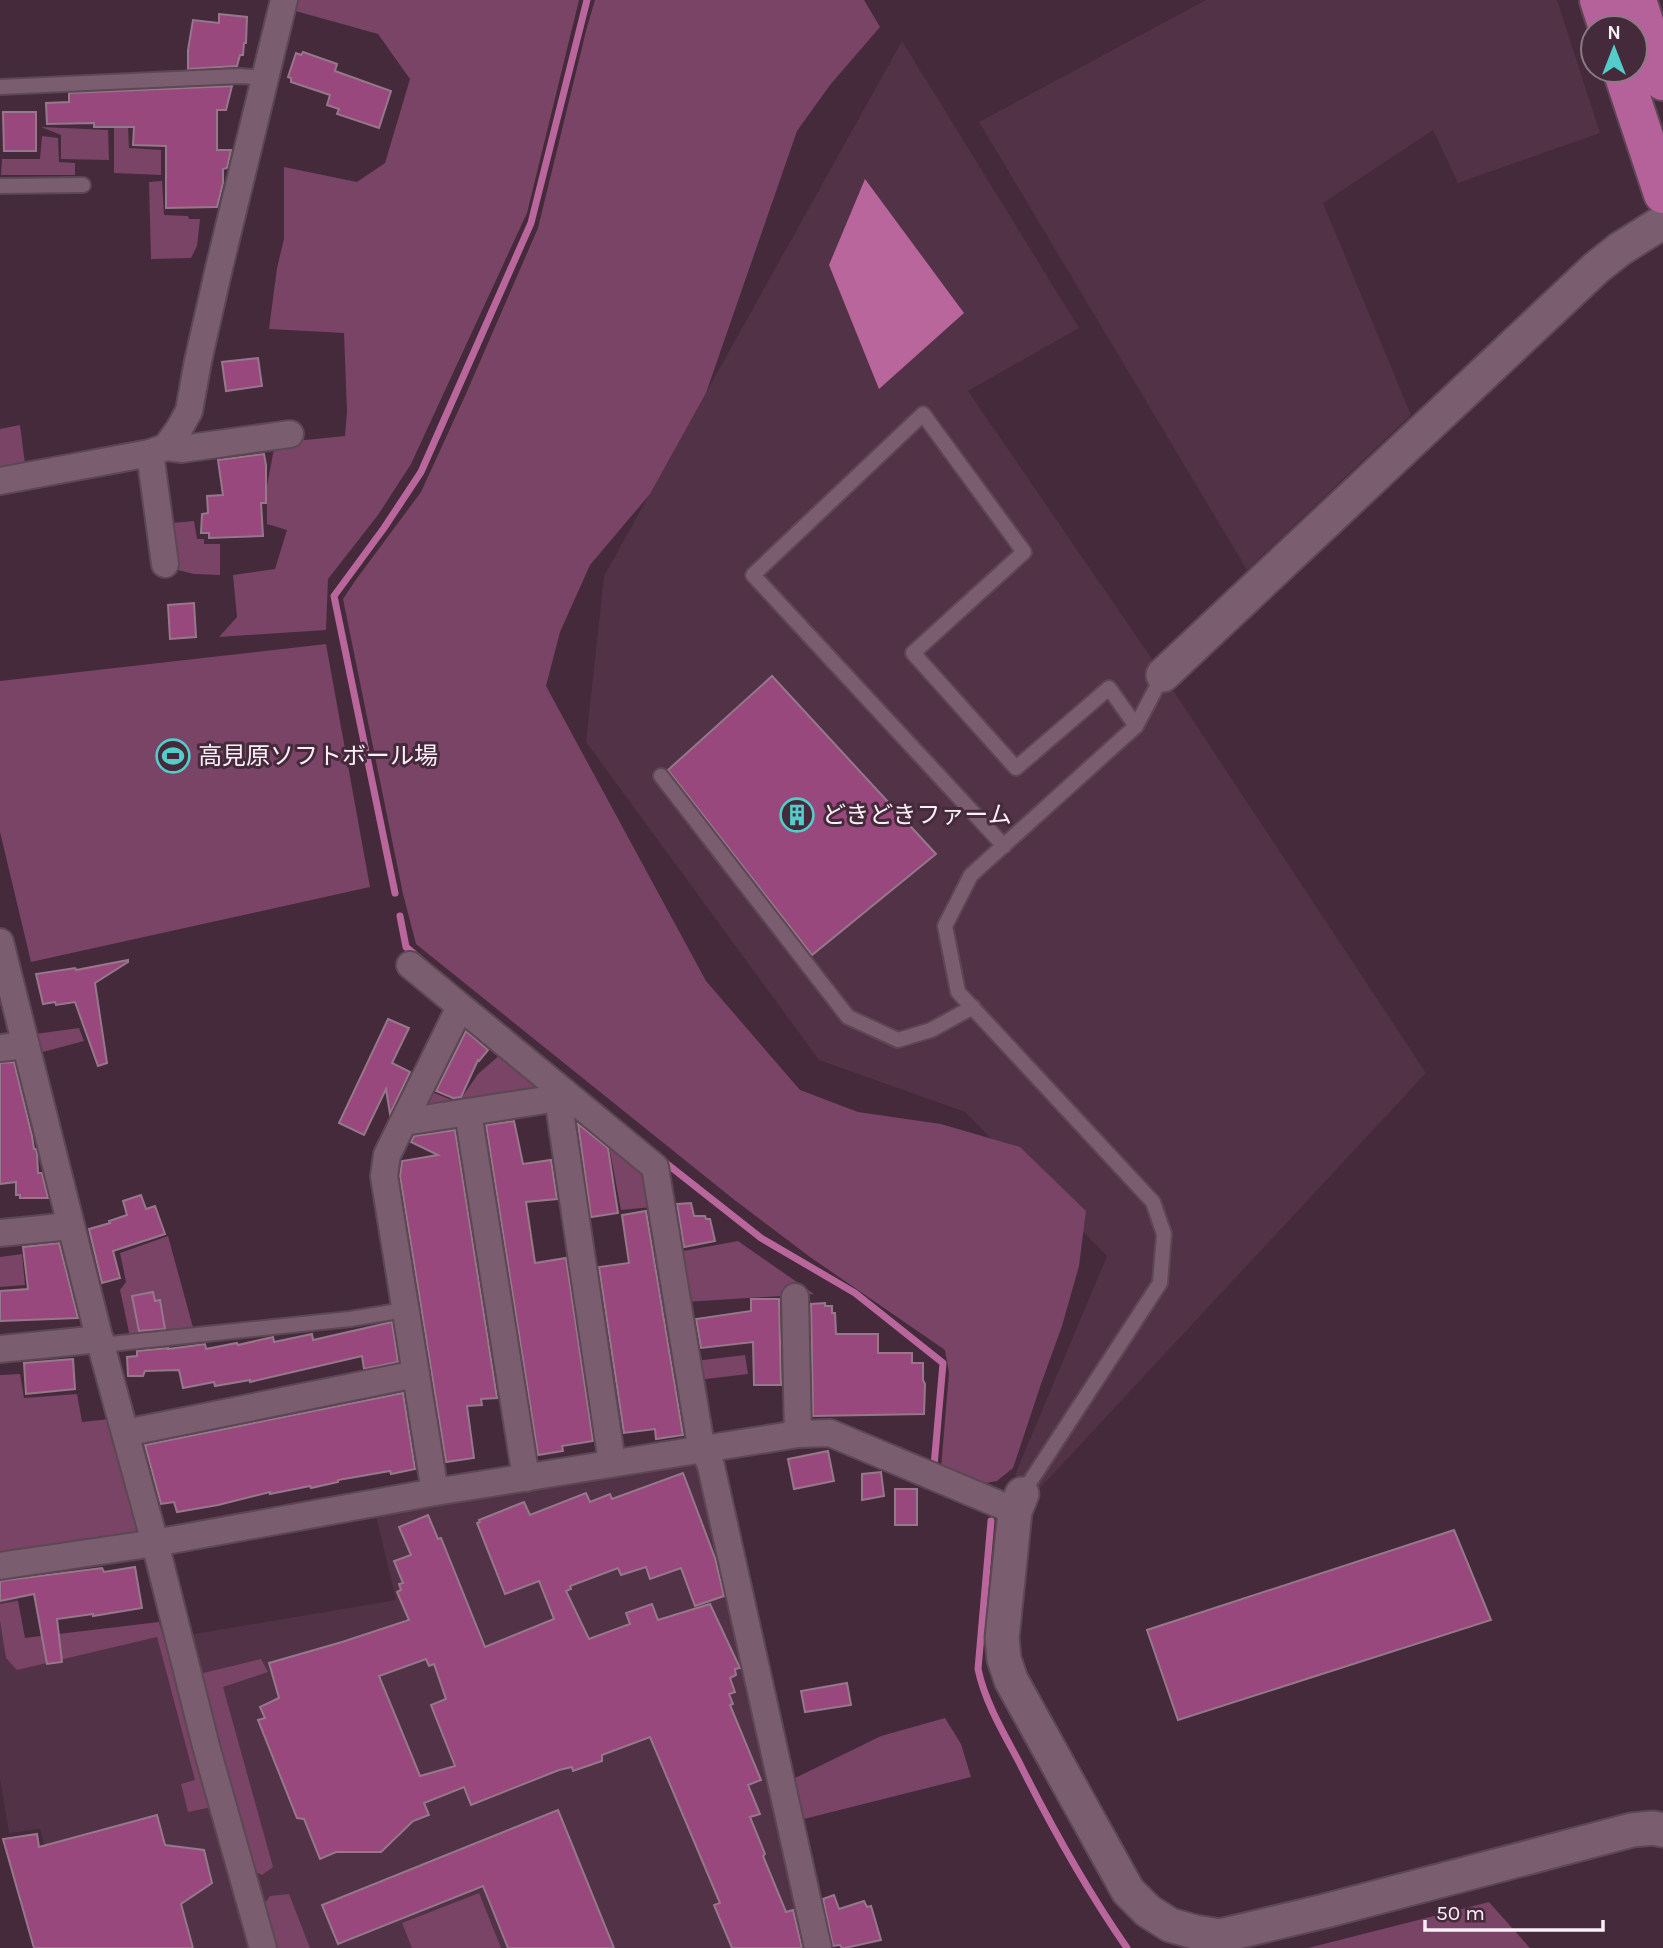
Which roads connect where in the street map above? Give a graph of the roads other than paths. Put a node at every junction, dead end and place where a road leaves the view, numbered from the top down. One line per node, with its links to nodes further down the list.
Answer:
1 (284, 0): 3 (street)
2 (1637, 0): 4 (highway)
3 (265, 78): 6 (lane); 12 (street)
4 (1663, 81)
5 (1627, 84): 9 (highway)
6 (0, 87)
7 (83, 185): 8 (lane)
8 (0, 186)
9 (1663, 194)
10 (1663, 222): 15 (street)
11 (290, 434): 12 (street)
12 (158, 450): 13 (street); 14 (street)
13 (0, 481)
14 (165, 564)
15 (1163, 675): 16 (lane)
16 (1136, 726): 18 (lane); 18 (lane)
17 (661, 776): 23 (lane)
18 (1004, 846): 23 (lane)
19 (0, 942): 21 (street)
20 (410, 965): 22 (street)
21 (3, 969): 24 (street)
22 (460, 1007): 26 (street); 28 (street)
23 (973, 1007): 42 (lane)
24 (26, 1045): 25 (street); 29 (street)
25 (0, 1048)
26 (561, 1095): 27 (street); 38 (street); 39 (street)
27 (468, 1112): 28 (street); 40 (street)
28 (404, 1122): 32 (street)
29 (71, 1226): 30 (street); 33 (street)
30 (0, 1233)
31 (795, 1297): 37 (street)
32 (405, 1310): 33 (lane); 35 (street)
33 (100, 1342): 34 (street); 36 (street)
34 (0, 1349)
35 (416, 1374): 36 (street); 41 (street)
36 (125, 1433): 43 (street)
37 (798, 1434): 38 (street); 42 (street)
38 (704, 1450): 39 (street); 47 (street)
39 (612, 1463): 40 (street)
40 (526, 1478): 41 (street)
41 (435, 1492): 43 (street)
42 (1019, 1502): 45 (street)
43 (155, 1543): 44 (street); 46 (street)
44 (0, 1566)
45 (1663, 1829)
46 (263, 1948)
47 (818, 1948)

